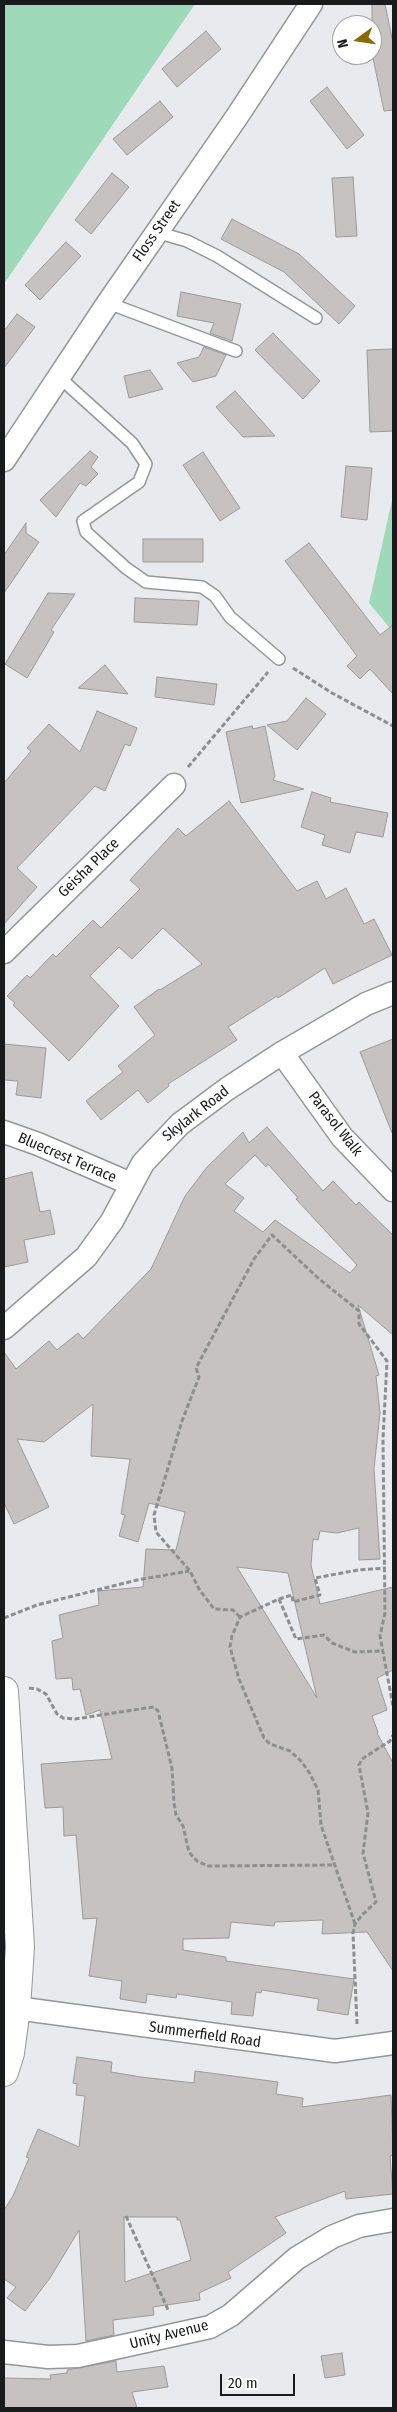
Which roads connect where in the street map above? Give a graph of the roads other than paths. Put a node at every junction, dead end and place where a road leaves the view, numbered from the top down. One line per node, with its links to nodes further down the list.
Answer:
1 (311, 4): 2 (street, Floss Street)
2 (156, 232): 3 (street, Floss Street); 4 (lane)
3 (108, 303): 5 (lane); 6 (street, Floss Street)
4 (316, 318)
5 (236, 351)
6 (59, 377): 7 (street, Floss Street); 8 (lane)
7 (4, 460)
8 (279, 659)
9 (174, 785): 10 (street, Geisha Place)
10 (4, 952)
11 (393, 993): 12 (street, Skylark Road)
12 (282, 1053): 14 (street, Skylark Road); 15 (street, Parasol Walk)
13 (4, 1132): 14 (street, Bluecrest Terrace)
14 (130, 1184): 16 (street, Skylark Road)
15 (393, 1190)
16 (4, 1328)
17 (12, 1689): 18 (street)
18 (16, 2008): 19 (street, Summerfield Road); 20 (street)
19 (393, 2043)
20 (4, 2072)
21 (393, 2220): 22 (street, Unity Avenue)
22 (4, 2352)

